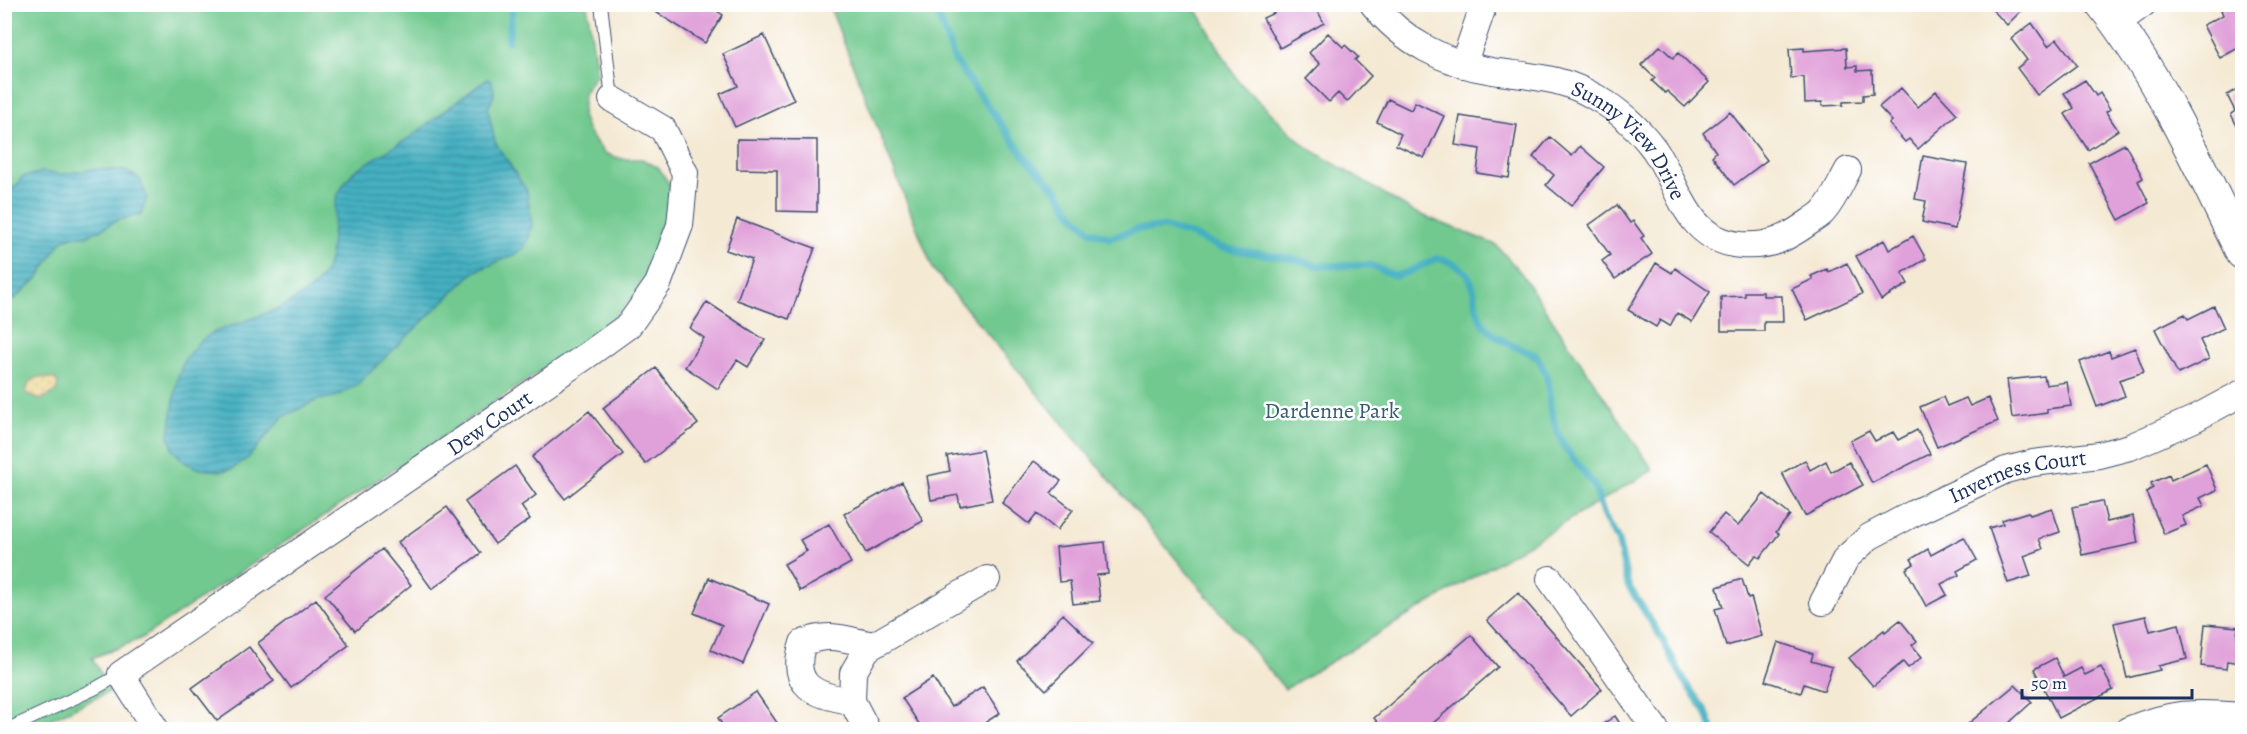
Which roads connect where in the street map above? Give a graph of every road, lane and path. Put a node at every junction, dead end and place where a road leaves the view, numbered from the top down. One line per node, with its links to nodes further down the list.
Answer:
1 (601, 4): 7 (lane)
2 (1373, 4): 6 (street, Sunny View Drive)
3 (1484, 4): 6 (street)
4 (2143, 4): 5 (street)
5 (2110, 14): 9 (street)
6 (1463, 65): 8 (street, Sunny View Drive)
7 (612, 99): 15 (street, Dew Court)
8 (1848, 170)
9 (2242, 253)
10 (2242, 393): 13 (street, Inverness Court)
11 (987, 579): 14 (street)
12 (1550, 579): 21 (street)
13 (1823, 602)
14 (873, 645): 16 (street); 16 (street)
15 (121, 674): 18 (lane); 19 (street)
16 (852, 701): 20 (street)
17 (2242, 716): 22 (street)
18 (6, 729)
19 (156, 729)
20 (867, 729)
21 (1656, 729)
22 (2128, 729)

